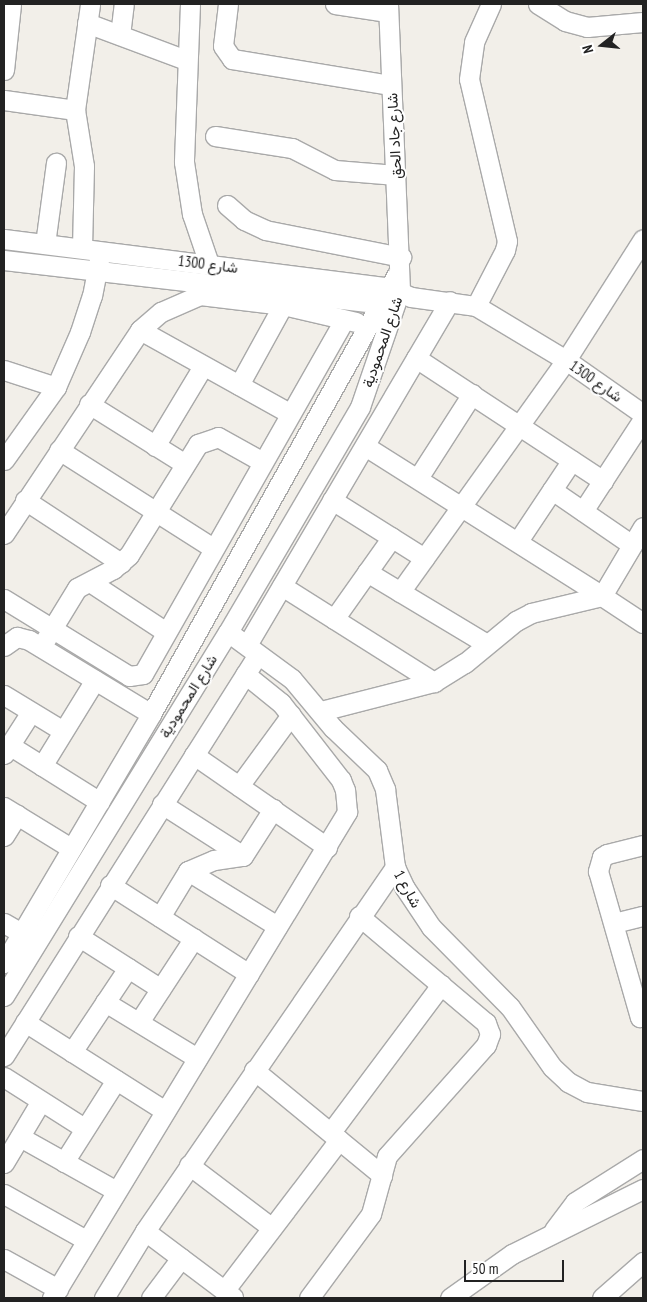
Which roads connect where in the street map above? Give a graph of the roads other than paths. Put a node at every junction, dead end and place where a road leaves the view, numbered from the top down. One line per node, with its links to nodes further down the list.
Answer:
1 (90, 4): 11 (street)
2 (124, 4): 12 (street)
3 (190, 4): 13 (street)
4 (228, 4): 15 (street)
5 (335, 4): 8 (street)
6 (491, 4): 33 (street)
7 (538, 4): 10 (street)
8 (388, 8): 15 (street, شارع جاد الحق)
9 (8, 14): 14 (street)
10 (643, 22)
11 (87, 23): 12 (street); 17 (street)
12 (120, 35): 13 (street)
13 (186, 60): 28 (street)
14 (4, 70)
15 (391, 85): 20 (street, شارع جاد الحق)
16 (4, 100): 17 (street)
17 (75, 110): 25 (street)
18 (215, 136): 20 (street)
19 (56, 163): 24 (street)
20 (396, 175): 27 (street, شارع جاد الحق)
21 (227, 205): 27 (street)
22 (4, 239): 24 (street, شارع 1300)
23 (643, 239): 38 (street)
24 (45, 244): 25 (street, شارع 1300)
25 (91, 249): 28 (street, شارع 1300); 29 (street)
26 (4, 260): 29 (street, شارع 1300)
27 (400, 263): 30 (street, شارع المحمودية)
28 (208, 264): 30 (street, شارع 1300)
29 (98, 270): 30 (street, شارع 1300); 42 (street)
30 (396, 297): 31 (street, شارع 1300); 35 (street, شارع المحمودية)
31 (450, 301): 33 (street, شارع 1300); 37 (street)
32 (283, 305): 34 (street); 36 (street); 41 (street)
33 (476, 306): 38 (street, شارع 1300)
34 (344, 320): 35 (street); 45 (street)
35 (379, 328): 82 (street, شارع المحمودية); 93 (street, شارع المحمودية)
36 (140, 330): 39 (street); 44 (street)
37 (416, 358): 43 (street); 50 (street)
38 (566, 360): 46 (street, شارع 1300); 48 (street)
39 (203, 366): 41 (street); 49 (street)
40 (4, 370): 42 (street)
41 (239, 385): 45 (street)
42 (56, 387): 52 (street)
43 (472, 394): 48 (street); 56 (street)
44 (89, 404): 49 (street); 51 (street)
45 (288, 413): 54 (street)
46 (643, 414)
47 (643, 419): 57 (street)
48 (519, 425): 53 (street); 61 (street)
49 (155, 446): 55 (street)
50 (365, 446): 56 (street); 60 (street)
51 (59, 450): 59 (street); 63 (street)
52 (4, 460)
53 (572, 460): 57 (street); 58 (street)
54 (261, 461): 55 (street); 69 (street)
55 (185, 464): 63 (street)
56 (418, 478): 61 (street)
57 (603, 481): 62 (street)
58 (552, 490): 62 (street); 67 (street)
59 (26, 500): 65 (street); 71 (street)
60 (332, 500): 66 (street); 74 (street)
61 (462, 505): 67 (street); 70 (street)
62 (583, 511): 68 (street)
63 (156, 512): 69 (street); 71 (street)
64 (643, 527): 68 (street)
65 (4, 534)
66 (392, 537): 70 (street); 72 (street)
67 (518, 542): 76 (street)
68 (632, 545): 76 (street)
69 (212, 548): 81 (street)
70 (424, 558): 75 (street)
71 (121, 563): 73 (street)
72 (367, 572): 75 (street); 78 (street)
73 (90, 582): 80 (street); 81 (street)
74 (282, 586): 78 (street); 86 (street)
75 (400, 592): 83 (street)
76 (602, 596): 79 (street); 83 (street)
77 (4, 599): 80 (street)
78 (334, 619): 89 (street)
79 (643, 623)
80 (52, 628): 81 (street); 85 (street)
81 (166, 632)
82 (228, 632): 86 (street, شارع 1); 98 (street, شارع المحمودية)
83 (487, 644): 89 (street)
84 (4, 646): 85 (street)
85 (41, 647): 88 (street)
86 (252, 649): 87 (street); 91 (street, شارع 1)
87 (245, 674): 94 (street); 99 (street)
88 (95, 680): 93 (street); 95 (street)
89 (434, 682): 91 (street)
90 (4, 695): 92 (street)
91 (321, 711): 111 (street, شارع 1)
92 (31, 712): 95 (street); 97 (street)
93 (152, 714): 96 (street, شارع المحمودية)
94 (291, 715): 101 (street); 108 (street)
95 (63, 732): 100 (street)
96 (136, 740): 98 (street); 102 (street, شارع المحمودية)
97 (7, 750): 100 (street)
98 (155, 750): 128 (street, شارع المحمودية)
99 (194, 755): 101 (street); 103 (street)
100 (42, 766): 102 (street)
101 (239, 786): 104 (street)
102 (100, 802): 109 (street, شارع المحمودية)
103 (162, 804): 110 (street); 113 (street)
104 (273, 809): 108 (street); 110 (street)
105 (10, 811): 106 (street); 109 (street)
106 (4, 836)
107 (643, 845): 118 (street)
108 (327, 846): 119 (street)
109 (71, 848): 120 (street, شارع المحمودية)
110 (242, 856): 112 (street)
111 (395, 867): 114 (street); 140 (street, شارع 1)
112 (188, 871): 116 (street); 119 (street)
113 (110, 885): 116 (street); 121 (street)
114 (360, 916): 126 (street); 136 (street)
115 (643, 916): 118 (street)
116 (160, 917): 122 (street)
117 (4, 923): 120 (street)
118 (614, 923): 130 (street)
119 (277, 926): 125 (street)
120 (21, 933): 123 (street, شارع المحمودية)
121 (78, 936): 124 (street); 131 (street)
122 (194, 938): 125 (street); 127 (street)
123 (4, 963)
124 (128, 968): 127 (street); 129 (street)
125 (249, 974): 135 (street)
126 (440, 985): 143 (street); 149 (street)
127 (161, 989): 132 (street)
128 (4, 996)
129 (105, 1002): 132 (street); 133 (street)
130 (643, 1017)
131 (25, 1022): 133 (street); 134 (street)
132 (139, 1022): 135 (street)
133 (72, 1052): 138 (street)
134 (4, 1056)
135 (197, 1058): 141 (street)
136 (254, 1070): 143 (street); 148 (street)
137 (4, 1077): 139 (street)
138 (116, 1080): 141 (street); 142 (street)
139 (41, 1101): 142 (street); 144 (street)
140 (643, 1101)
141 (165, 1111): 151 (street)
142 (84, 1128): 146 (street)
143 (335, 1136): 149 (street); 153 (street)
144 (20, 1137): 146 (street); 147 (street)
145 (643, 1158): 155 (street)
146 (64, 1162): 151 (street)
147 (4, 1163)
148 (189, 1165): 153 (street); 154 (street)
149 (382, 1175): 164 (street)
150 (643, 1189): 155 (street)
151 (115, 1190): 156 (street)
152 (4, 1194): 156 (street)
153 (272, 1228): 161 (street)
154 (145, 1231): 157 (street); 162 (street)
155 (553, 1231): 165 (street)
156 (86, 1240): 160 (street)
157 (181, 1258): 161 (street); 163 (street)
158 (4, 1259): 160 (street)
159 (643, 1262): 166 (street)
160 (55, 1293)
161 (229, 1294)
162 (104, 1298)
163 (151, 1298)
164 (310, 1298)
165 (450, 1298)
166 (602, 1298)

